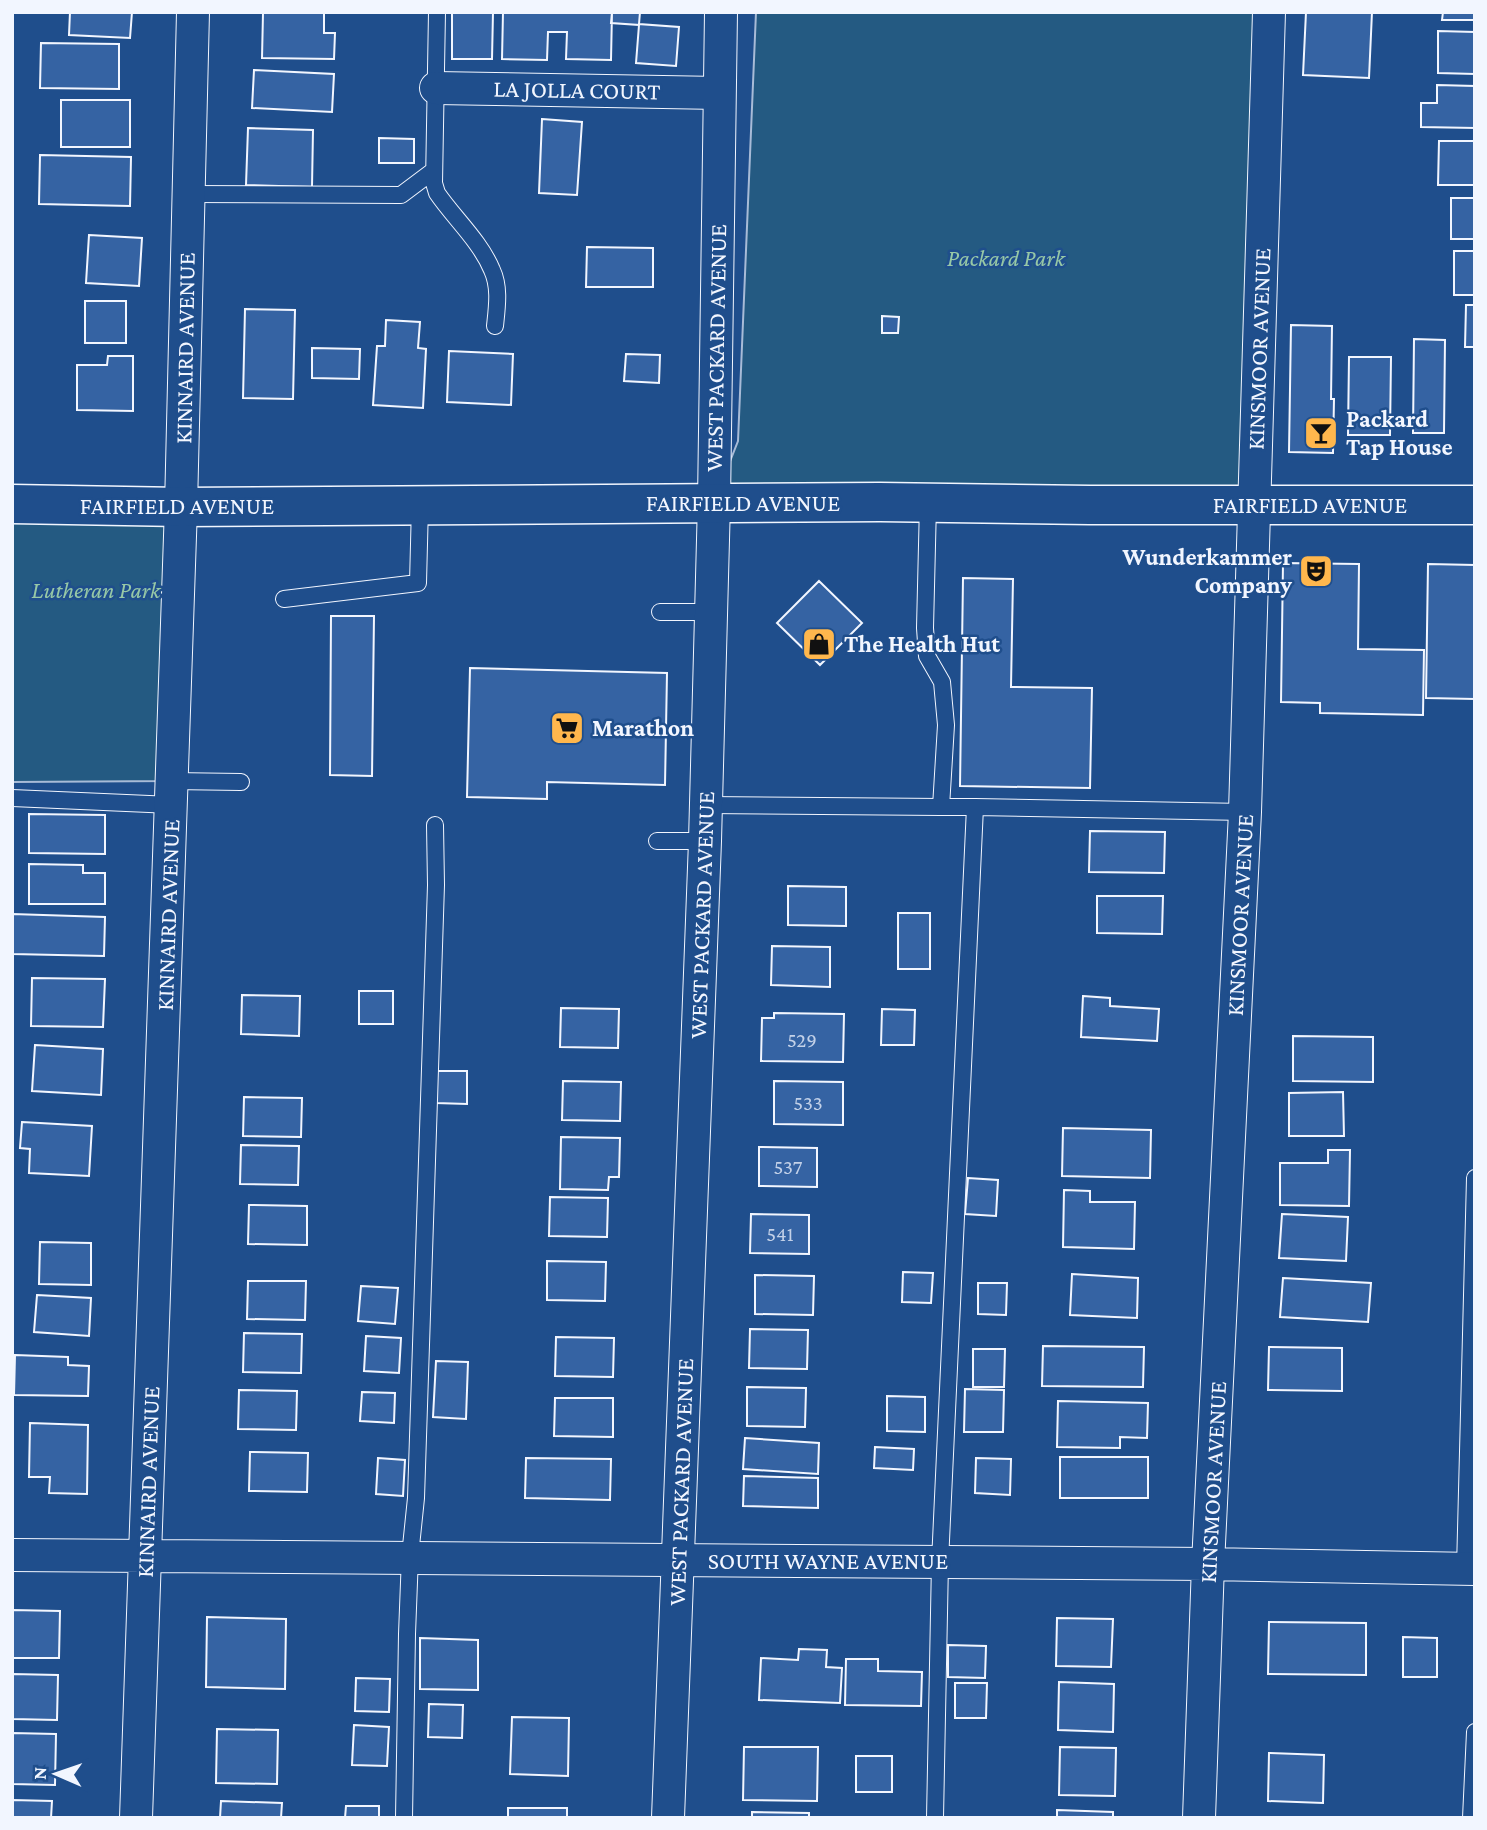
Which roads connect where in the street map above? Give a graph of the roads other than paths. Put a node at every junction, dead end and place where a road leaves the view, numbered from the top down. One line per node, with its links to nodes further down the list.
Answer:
1 (193, 12): 8 (street, KINNAIRD AVENUE)
2 (437, 12): 5 (lane)
3 (721, 12): 6 (street, WEST PACKARD AVENUE)
4 (1269, 12): 14 (street, KINSMOOR AVENUE)
5 (436, 88): 6 (street, LA JOLLA COURT); 7 (lane)
6 (719, 93): 10 (street, WEST PACKARD AVENUE)
7 (433, 171): 8 (lane); 9 (lane)
8 (189, 194): 16 (street, KINNAIRD AVENUE)
9 (495, 326)
10 (714, 502): 12 (main road, FAIRFIELD AVENUE); 13 (main road, FAIRFIELD AVENUE); 19 (street, WEST PACKARD AVENUE)
11 (12, 504): 16 (main road, FAIRFIELD AVENUE)
12 (928, 504): 14 (main road, FAIRFIELD AVENUE); 24 (lane)
13 (420, 505): 16 (main road, FAIRFIELD AVENUE); 17 (lane)
14 (1254, 505): 15 (main road, FAIRFIELD AVENUE); 26 (street, KINSMOOR AVENUE)
15 (1475, 505)
16 (181, 507): 21 (street, KINNAIRD AVENUE)
17 (284, 599)
18 (660, 612): 19 (lane)
19 (711, 612): 23 (street, WEST PACKARD AVENUE)
20 (241, 782): 21 (lane)
21 (172, 793): 22 (lane); 32 (street, KINNAIRD AVENUE)
22 (12, 798)
23 (706, 804): 24 (lane); 29 (street, WEST PACKARD AVENUE)
24 (942, 807): 25 (lane)
25 (975, 807): 26 (lane); 35 (lane)
26 (1245, 812): 36 (street, KINSMOOR AVENUE)
27 (435, 825): 33 (lane)
28 (657, 841): 29 (lane)
29 (705, 841): 34 (street, WEST PACKARD AVENUE)
30 (1475, 1178): 37 (lane)
31 (12, 1555): 32 (street, SOUTH WAYNE AVENUE)
32 (145, 1556): 33 (street, SOUTH WAYNE AVENUE); 39 (street, KINNAIRD AVENUE)
33 (410, 1556): 34 (street, SOUTH WAYNE AVENUE); 40 (lane)
34 (678, 1560): 35 (street, SOUTH WAYNE AVENUE); 41 (street, WEST PACKARD AVENUE)
35 (940, 1562): 36 (street, SOUTH WAYNE AVENUE); 42 (lane)
36 (1208, 1564): 37 (street, SOUTH WAYNE AVENUE); 43 (street, KINSMOOR AVENUE)
37 (1470, 1569)
38 (1475, 1732): 44 (lane)
39 (136, 1818)
40 (404, 1818)
41 (668, 1818)
42 (935, 1818)
43 (1199, 1818)
44 (1471, 1818)

